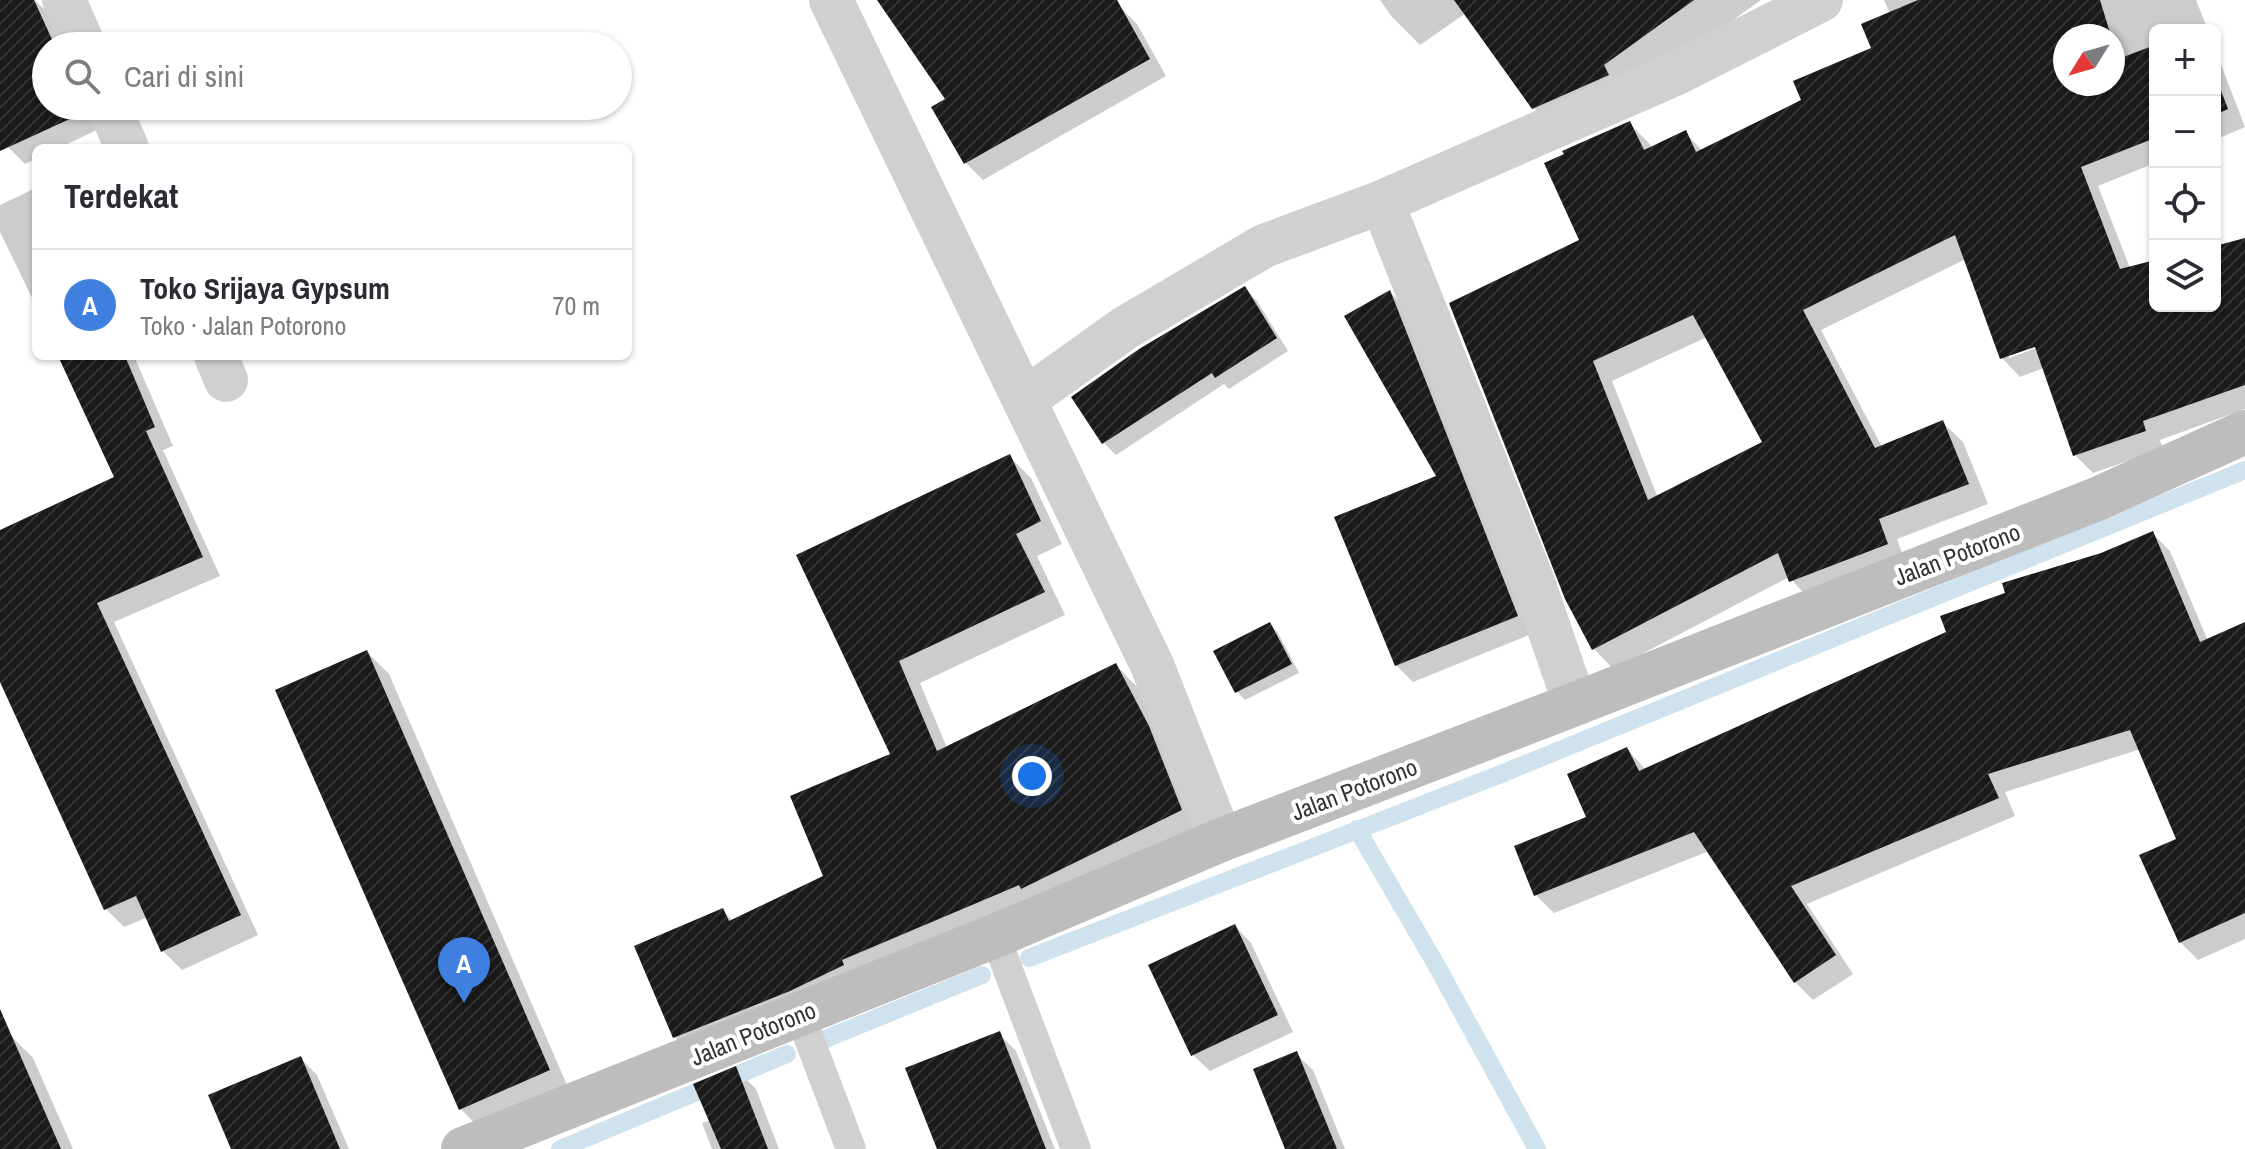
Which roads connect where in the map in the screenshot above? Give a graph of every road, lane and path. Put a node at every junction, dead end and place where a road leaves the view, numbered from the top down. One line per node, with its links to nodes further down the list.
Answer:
1 (64, 0): 4 (street)
2 (831, 0): 8 (street)
3 (1821, 0): 7 (street)
4 (78, 32)
5 (115, 120): 6 (street)
6 (125, 144)
7 (1382, 202): 8 (street); 10 (street)
8 (1024, 400): 11 (street)
9 (2245, 432): 10 (street, Jalan Potorono)
10 (1575, 704): 11 (street, Jalan Potorono)
11 (1221, 840): 12 (street, Jalan Potorono)
12 (995, 936): 13 (street, Jalan Potorono); 16 (lane)
13 (800, 1015): 14 (street, Jalan Potorono); 15 (lane)
14 (463, 1149)
15 (851, 1149)
16 (1076, 1149)

